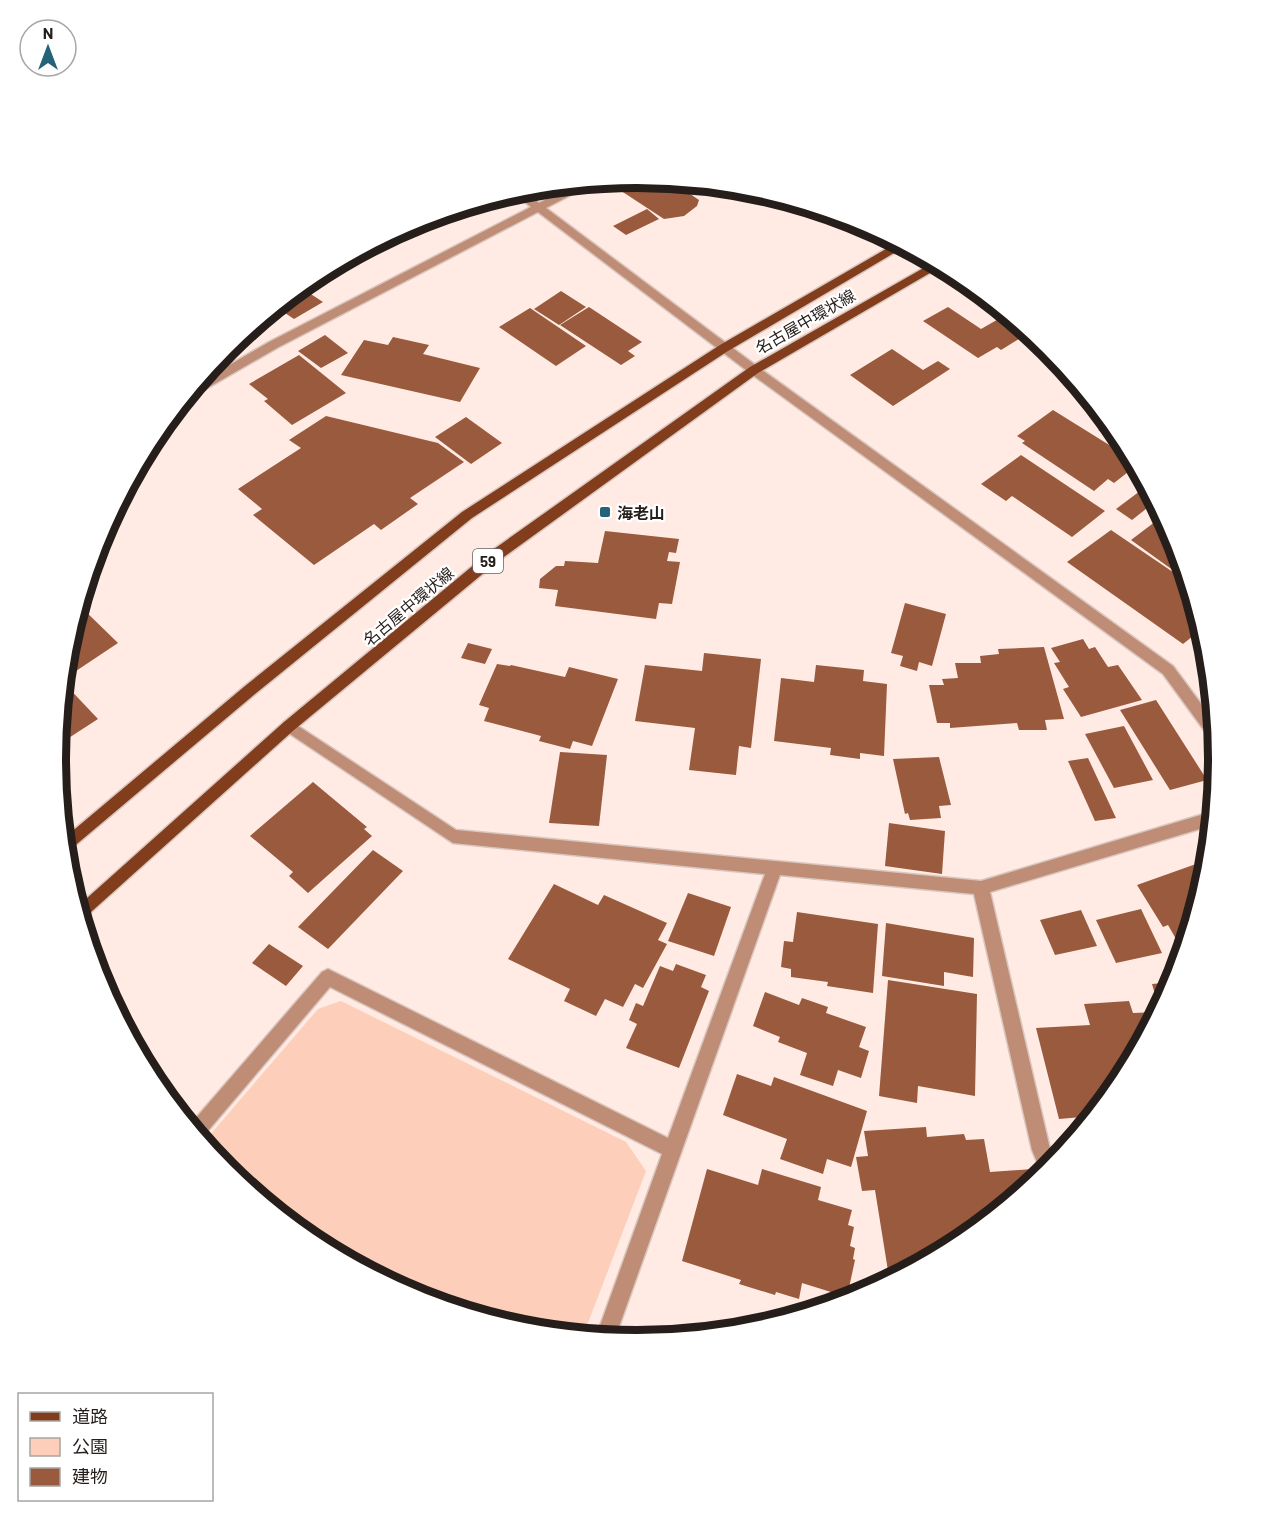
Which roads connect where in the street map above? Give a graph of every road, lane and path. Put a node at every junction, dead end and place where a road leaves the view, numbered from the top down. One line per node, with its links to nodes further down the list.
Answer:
1 (567, 193): 3 (street)
2 (527, 199): 3 (street)
3 (538, 207): 6 (street); 8 (street)
4 (894, 249): 6 (main road, 名古屋中環状線)
5 (930, 269): 7 (main road, 名古屋中環状線 / 59)
6 (724, 348): 7 (street); 12 (main road, 名古屋中環状線)
7 (754, 370): 9 (street); 10 (main road, 名古屋中環状線 / 59)
8 (209, 382)
9 (1208, 725)
10 (289, 726): 13 (street); 15 (main road, 名古屋中環状線 / 59)
11 (1205, 821): 14 (street)
12 (72, 841)
13 (775, 868): 14 (street); 17 (street)
14 (981, 888): 18 (street)
15 (86, 910)
16 (200, 1127): 17 (street)
17 (673, 1150): 19 (street)
18 (1046, 1160)
19 (608, 1330)

